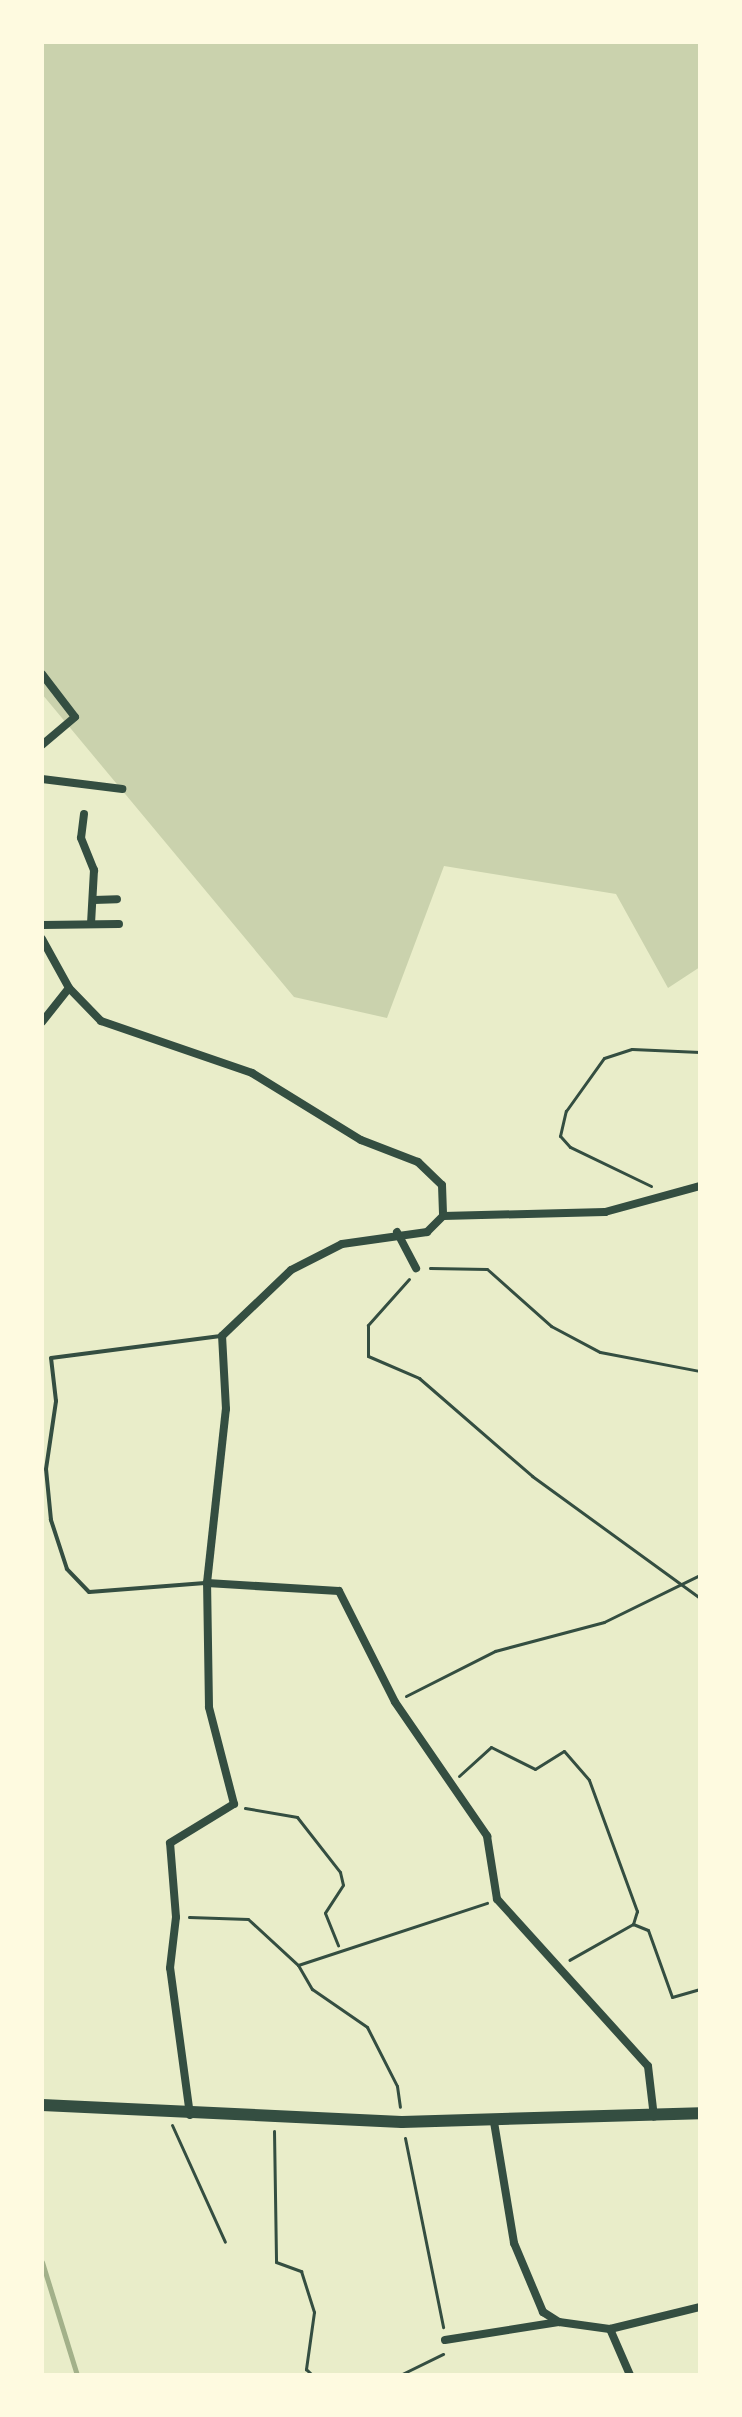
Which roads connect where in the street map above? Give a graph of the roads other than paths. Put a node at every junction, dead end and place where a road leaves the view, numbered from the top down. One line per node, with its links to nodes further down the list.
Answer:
1 (42, 674): 2 (street)
2 (42, 745)
3 (42, 779): 4 (street)
4 (122, 789)
5 (84, 814): 7 (street)
6 (117, 899): 7 (street)
7 (94, 900): 8 (street)
8 (91, 924): 9 (street); 10 (street)
9 (119, 924)
10 (42, 925)
11 (42, 939): 12 (street)
12 (69, 988): 13 (street); 15 (street)
13 (42, 1022)
14 (700, 1186): 15 (street)
15 (443, 1216): 16 (street)
16 (397, 1232): 17 (street); 18 (street)
17 (416, 1268)
18 (222, 1336): 19 (street); 19 (lane)
19 (207, 1583): 22 (street); 23 (street)
20 (42, 2105): 22 (main road)
21 (700, 2113): 23 (main road)
22 (190, 2115): 24 (main road)
23 (654, 2118): 24 (main road)
24 (494, 2122): 26 (street)
25 (700, 2307): 27 (street)
26 (559, 2322): 27 (street); 28 (street)
27 (610, 2329): 29 (street)
28 (445, 2340)
29 (630, 2375)

